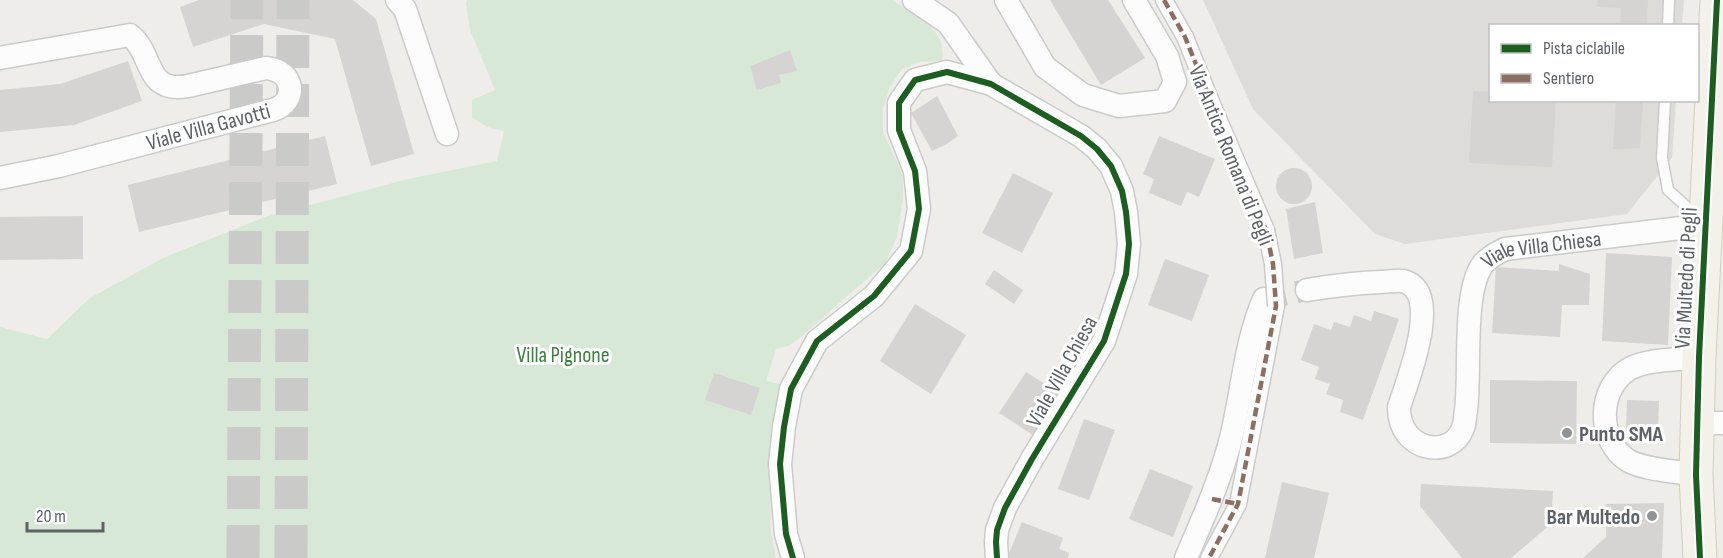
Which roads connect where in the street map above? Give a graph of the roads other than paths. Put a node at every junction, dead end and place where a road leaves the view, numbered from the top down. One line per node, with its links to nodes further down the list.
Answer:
1 (397, 0): 12 (street)
2 (914, 0): 10 (street)
3 (1006, 0): 4 (street)
4 (1134, 0)
5 (1164, 0): 16 (street, Via Antica Romana di Pegli, bridge)
6 (1669, 0): 8 (lane)
7 (1717, 0): 14 (main road, Via Multedo di Pegli)
8 (1668, 24)
9 (0, 58): 13 (street, Viale Villa Gavotti)
10 (991, 84): 22 (street, Viale Villa Chiesa); 23 (street, Viale Villa Chiesa)
11 (1665, 102): 14 (lane)
12 (447, 134)
13 (0, 178)
14 (1706, 225): 15 (street, Viale Villa Chiesa); 17 (main road, Via Multedo di Pegli)
15 (1307, 290)
16 (1270, 303): 20 (street); 21 (street, Via Antica Romana di Pegli)
17 (1699, 357): 18 (main road, Via Multedo di Pegli); 19 (street, Via Multedo di Pegli)
18 (1710, 423): 19 (main road, Via Multedo di Pegli)
19 (1697, 490): 26 (main road, Via Multedo di Pegli); 27 (main road, Via Multedo di Pegli); 28 (main road)
20 (1212, 499): 21 (street); 24 (street)
21 (1238, 504): 25 (street, Via Antica Romana di Pegli)
22 (793, 558)
23 (998, 558)
24 (1186, 558)
25 (1209, 558)
26 (1685, 558)
27 (1700, 558)
28 (1722, 558)

